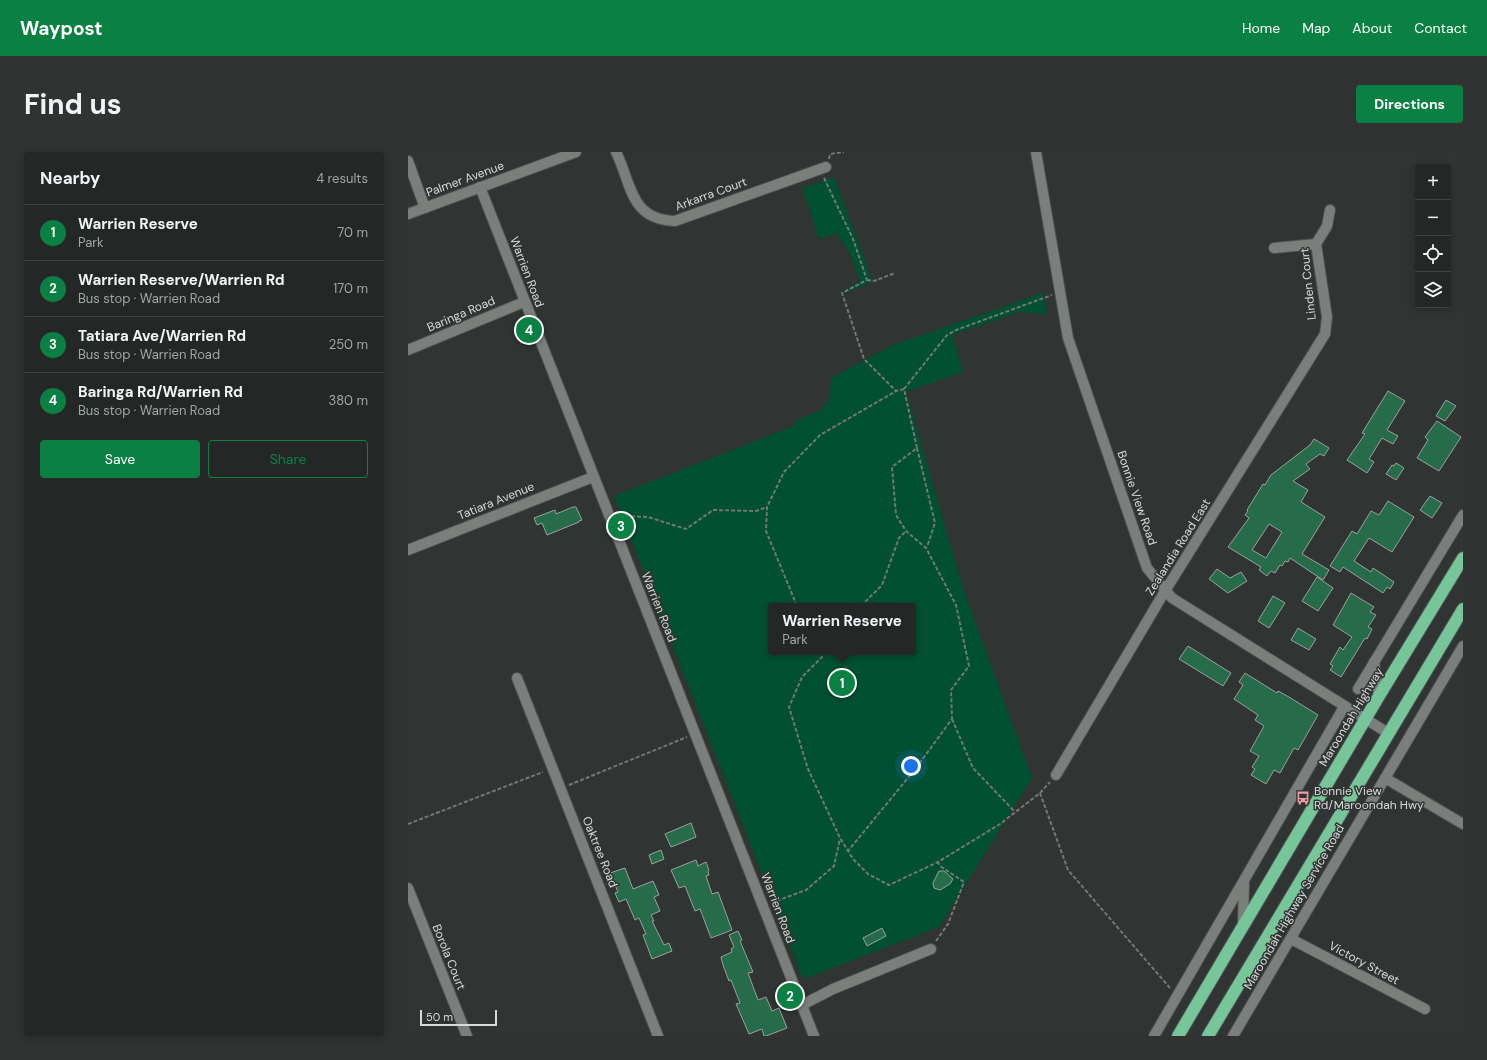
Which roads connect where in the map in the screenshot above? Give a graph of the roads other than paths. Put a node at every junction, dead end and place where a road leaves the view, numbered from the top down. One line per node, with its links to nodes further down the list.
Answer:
1 (576, 152): 6 (street, Palmer Avenue)
2 (616, 152): 5 (street, Arkarra Court)
3 (1036, 152): 19 (street, Bonnie View Road)
4 (408, 161): 7 (street)
5 (826, 167)
6 (480, 187): 7 (street, Palmer Avenue); 12 (street, Warrien Road)
7 (425, 208): 9 (street, Palmer Avenue)
8 (1330, 210): 10 (street, Linden Court)
9 (408, 214)
10 (1316, 244): 11 (street); 13 (street, Linden Court)
11 (1274, 248)
12 (524, 302): 14 (street, Baringa Road); 15 (street, Warrien Road)
13 (1325, 334): 19 (street, Zealandia Road East)
14 (408, 350)
15 (593, 477): 17 (street, Tatiara Avenue); 37 (street, Warrien Road)
16 (1463, 515): 22 (street)
17 (408, 550)
18 (1463, 558): 25 (highway, Maroondah Highway)
19 (1165, 591): 26 (street, Bonnie View Road); 29 (street, Zealandia Road East)
20 (1463, 608): 28 (highway)
21 (1463, 646): 30 (street, Maroondah Highway Service Road)
22 (1374, 662): 24 (street); 25 (street)
23 (517, 678): 40 (street, Oaktree Road)
24 (1358, 689)
25 (1379, 696): 27 (highway, Maroondah Highway)
26 (1344, 707): 27 (street, Bonnie View Road); 32 (street)
27 (1366, 720): 28 (street, Bonnie View Road); 34 (highway, Maroondah Highway)
28 (1388, 733): 44 (highway)
29 (1056, 775)
30 (1385, 778): 31 (street); 35 (street, Maroondah Highway Service Road)
31 (1463, 824)
32 (1244, 882): 34 (street); 42 (street)
33 (408, 888): 39 (street, Borola Court)
34 (1243, 925): 43 (highway, Maroondah Highway)
35 (1291, 939): 38 (street, Victory Street); 45 (street, Maroondah Highway Service Road)
36 (931, 949): 37 (street)
37 (802, 1005): 41 (street, Warrien Road)
38 (1426, 1009)
39 (467, 1036)
40 (658, 1036)
41 (814, 1036)
42 (1154, 1036)
43 (1178, 1036)
44 (1208, 1036)
45 (1233, 1036)

